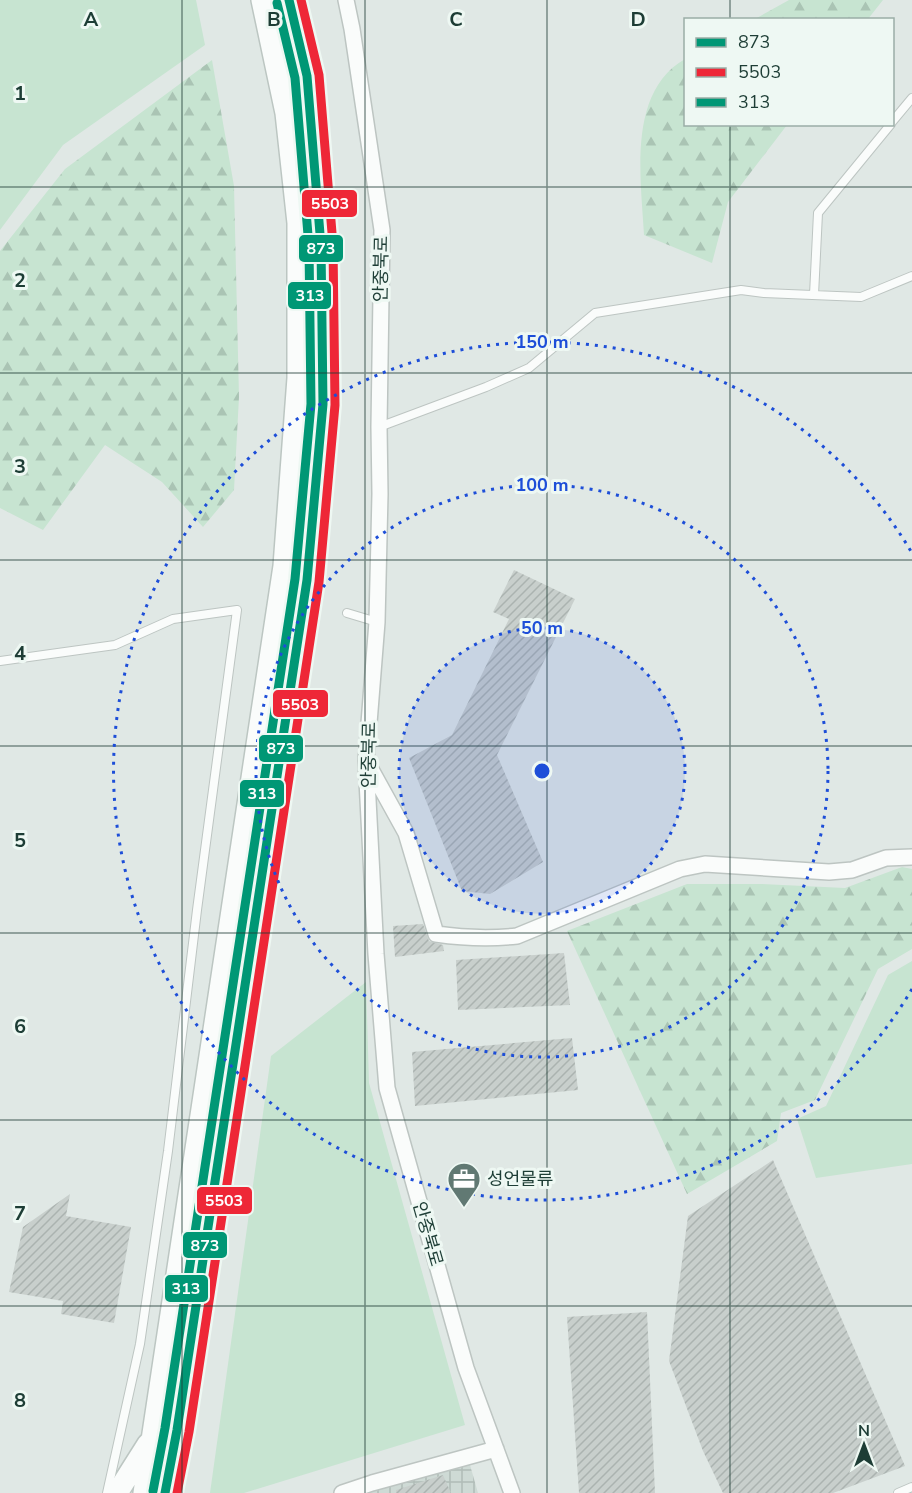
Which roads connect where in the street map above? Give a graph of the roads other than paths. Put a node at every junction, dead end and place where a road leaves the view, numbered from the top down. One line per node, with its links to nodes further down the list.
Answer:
1 (262, 0): 15 (street)
2 (289, 0): 21 (street)
3 (346, 0): 9 (street, 안중북로)
4 (912, 98): 5 (lane)
5 (894, 120)
6 (890, 126): 8 (lane)
7 (912, 276): 8 (lane)
8 (814, 295): 9 (lane)
9 (379, 427): 11 (street, 안중북로)
10 (347, 613): 11 (lane)
11 (377, 622): 13 (street, 안중북로)
12 (0, 661): 18 (lane)
13 (366, 761): 14 (street); 16 (street, 안중북로)
14 (912, 857)
15 (153, 1436): 19 (street); 20 (street)
16 (496, 1449): 22 (street); 23 (street, 안중북로)
17 (912, 1487): 24 (lane)
18 (107, 1493)
19 (117, 1493)
20 (144, 1493)
21 (165, 1493)
22 (342, 1493)
23 (512, 1493)
24 (898, 1493)

